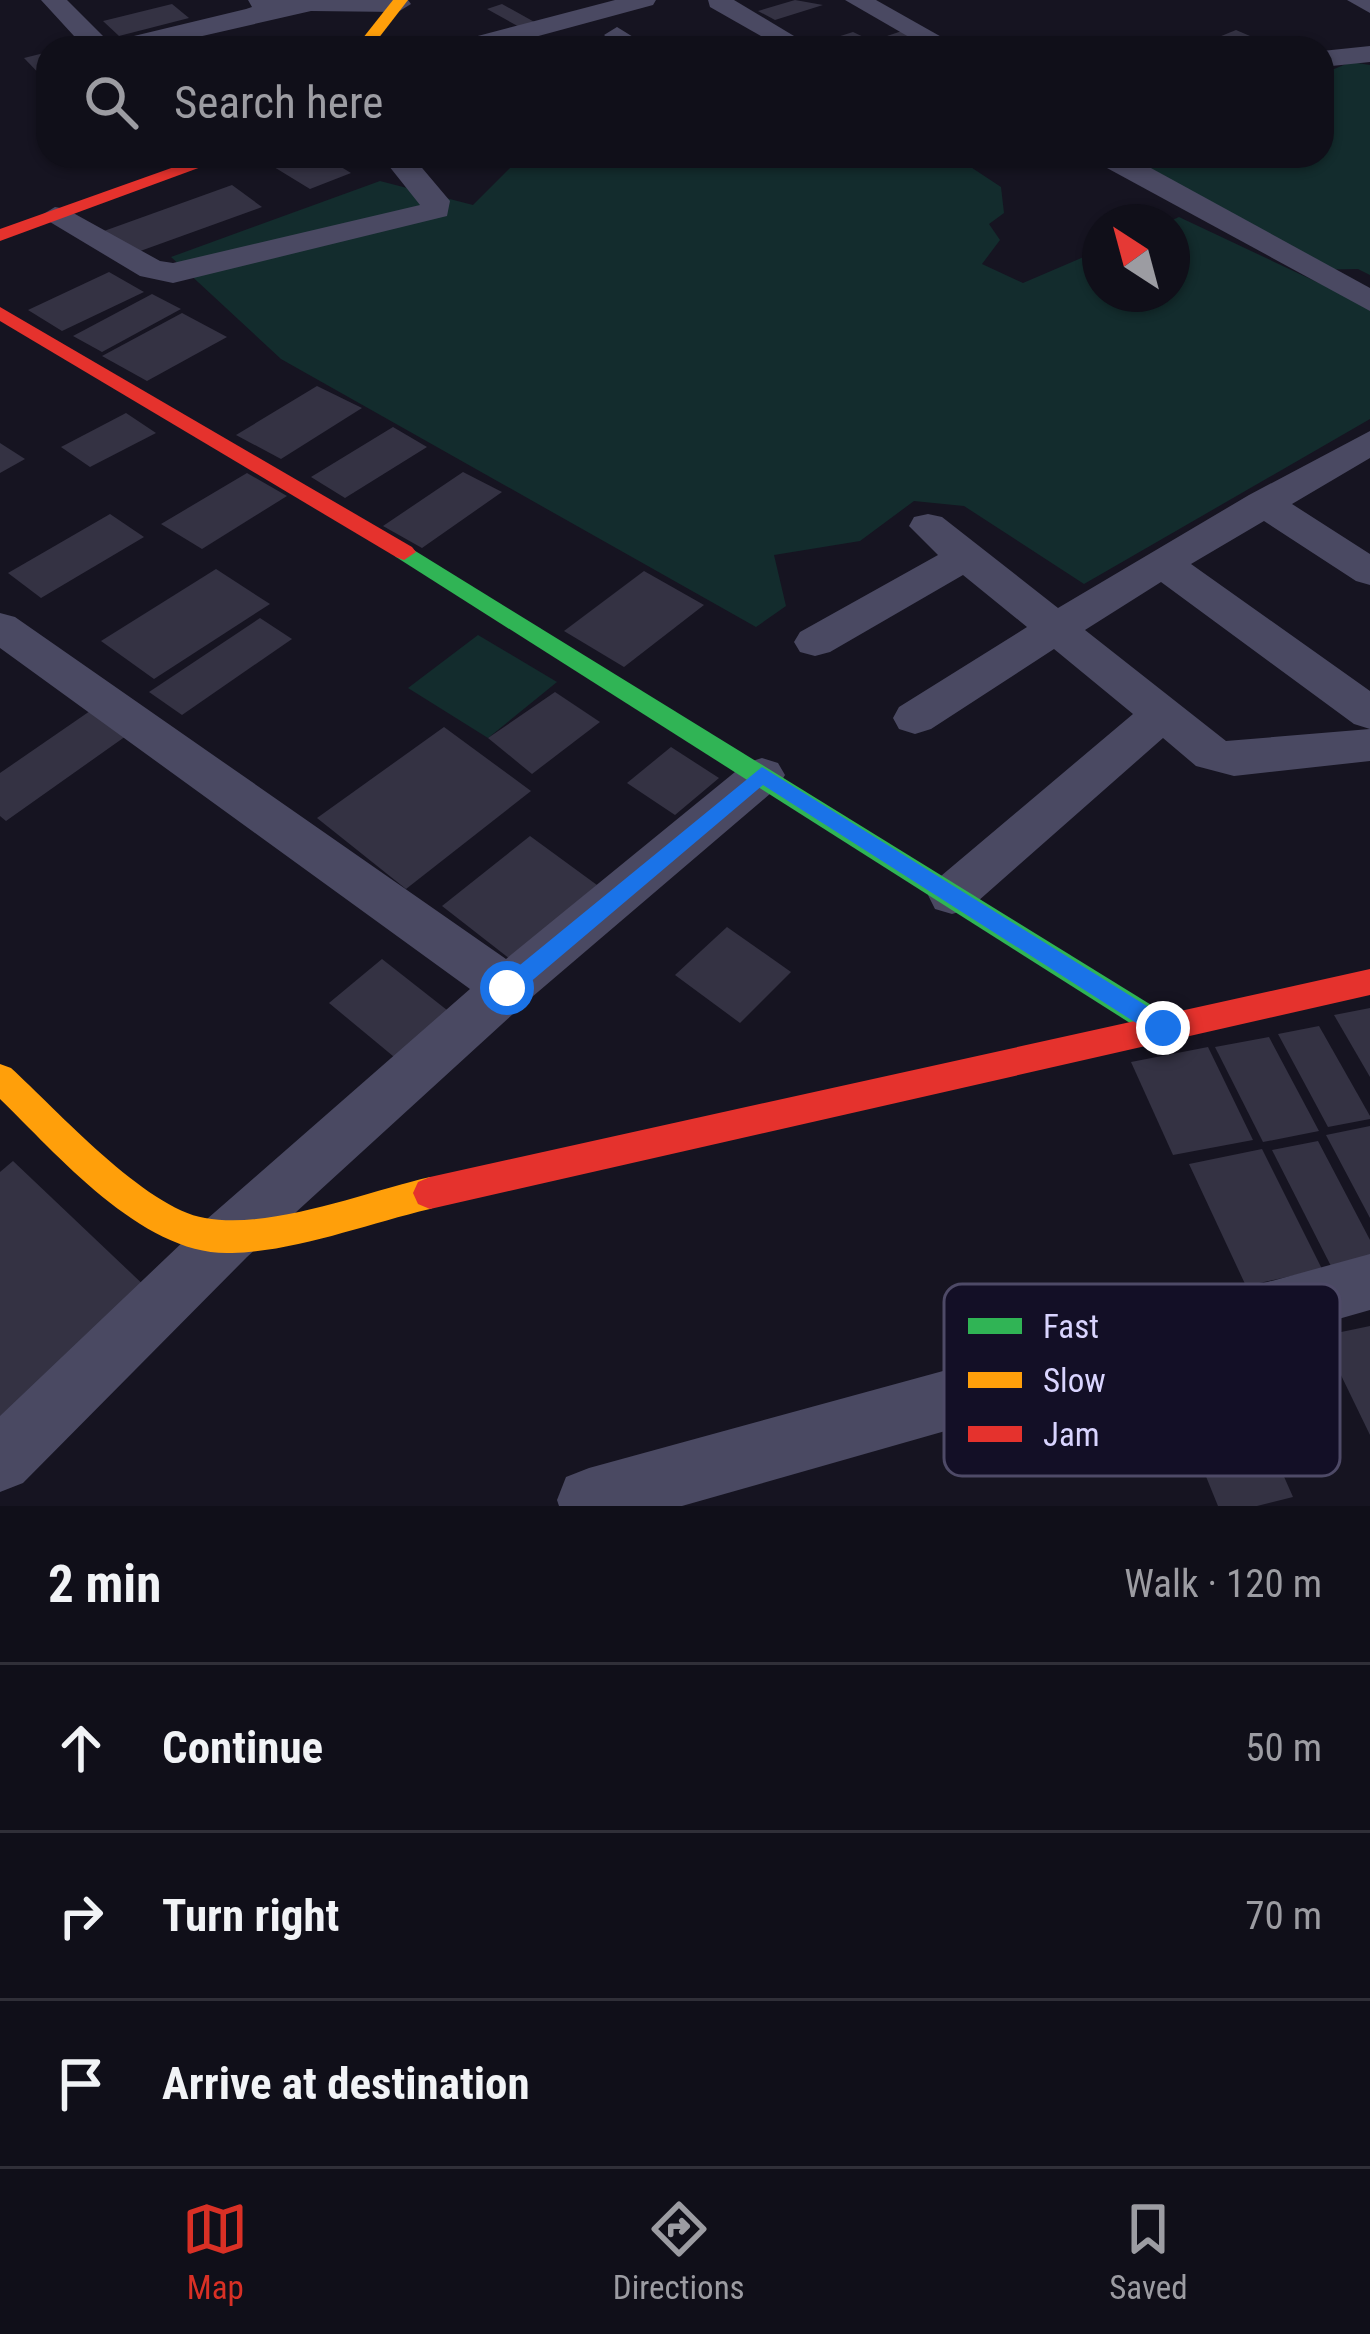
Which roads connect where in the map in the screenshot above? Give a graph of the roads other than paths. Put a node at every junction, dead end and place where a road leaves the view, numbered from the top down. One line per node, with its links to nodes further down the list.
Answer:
1 (53, 0): 10 (street)
2 (644, 0): 13 (street)
3 (856, 0): 15 (street)
4 (1359, 0): 8 (street)
5 (324, 1): 6 (street); 9 (street)
6 (400, 2): 12 (street)
7 (719, 2): 14 (street)
8 (1370, 4)
9 (258, 7): 11 (street)
10 (88, 36)
11 (159, 36)
12 (373, 36)
13 (509, 36)
14 (780, 36)
15 (925, 36)
16 (1370, 54): 17 (street)
17 (1334, 58)
18 (186, 168): 21 (street)
19 (406, 168): 21 (street)
20 (1128, 168): 23 (street)
21 (55, 216): 22 (street)
22 (0, 235)
23 (1370, 302)
24 (0, 313): 38 (street)
25 (1370, 442): 26 (street)
26 (1263, 503): 29 (street); 30 (street)
27 (928, 526): 28 (street)
28 (968, 555): 32 (street); 33 (street)
29 (1162, 563): 32 (street); 35 (street)
30 (1370, 572)
31 (0, 626): 41 (street)
32 (1058, 628): 34 (street); 36 (street)
33 (815, 642)
34 (1164, 713): 37 (street); 39 (street)
35 (1370, 713)
36 (915, 718)
37 (1370, 745)
38 (762, 775): 39 (street); 41 (street)
39 (952, 895): 42 (street)
40 (1370, 982): 42 (street)
41 (507, 988): 44 (street)
42 (1163, 1028): 44 (street)
43 (0, 1078): 44 (street)
44 (227, 1238): 48 (street)
45 (1370, 1282): 46 (street)
46 (1340, 1290)
47 (944, 1400): 49 (street)
48 (0, 1460)
49 (589, 1499)

